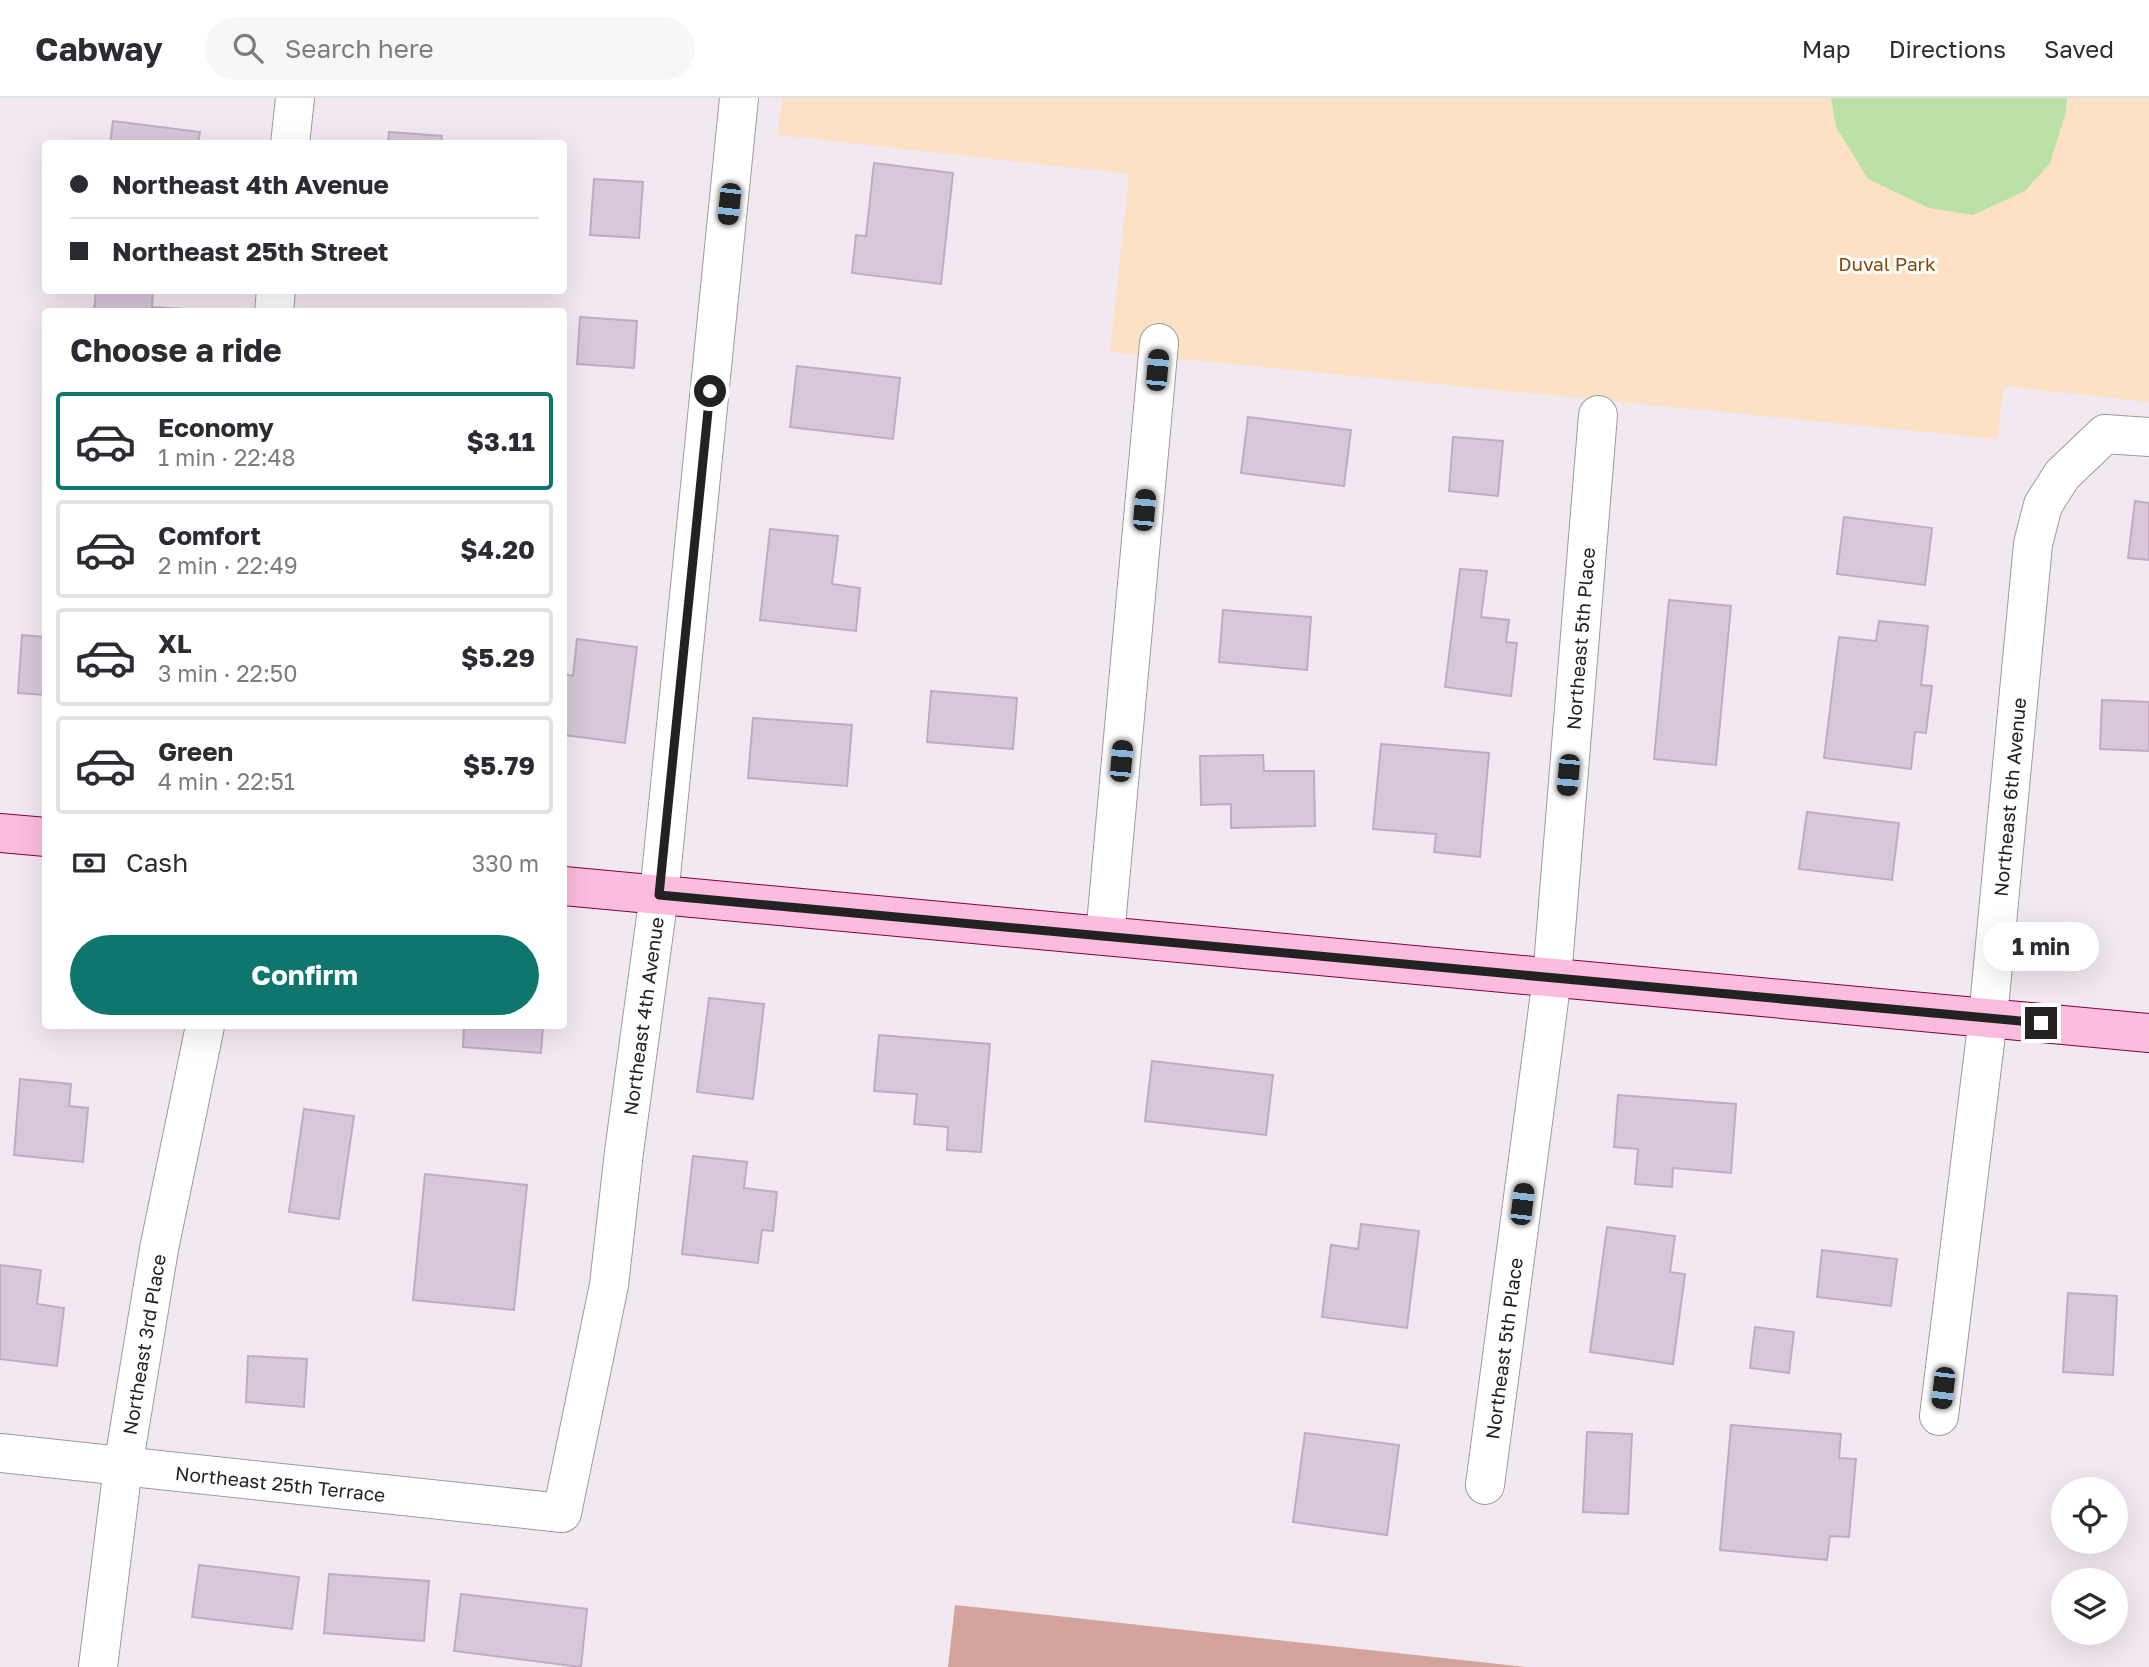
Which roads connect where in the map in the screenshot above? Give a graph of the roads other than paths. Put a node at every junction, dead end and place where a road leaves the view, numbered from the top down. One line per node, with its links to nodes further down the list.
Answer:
1 (295, 98): 3 (street)
2 (739, 98): 10 (street, Northeast 4th Avenue)
3 (290, 140)
4 (1159, 343): 11 (street)
5 (1598, 415): 12 (street, Northeast 5th Place)
6 (2149, 437): 13 (street, Northeast 6th Avenue)
7 (0, 833): 8 (street)
8 (42, 837)
9 (567, 886): 10 (street)
10 (659, 895): 11 (street); 20 (street, Northeast 4th Avenue)
11 (1105, 936): 12 (street)
12 (1552, 978): 13 (street); 19 (street, Northeast 5th Place)
13 (1988, 1018): 15 (street); 16 (street, Northeast 6th Avenue)
14 (204, 1029): 18 (street, Northeast 3rd Place)
15 (2149, 1033)
16 (1939, 1416)
17 (0, 1453): 18 (street, Northeast 25th Terrace)
18 (123, 1467): 20 (street, Northeast 25th Terrace); 21 (street, Northeast 3rd Place)
19 (1485, 1486)
20 (562, 1513)
21 (98, 1667)

